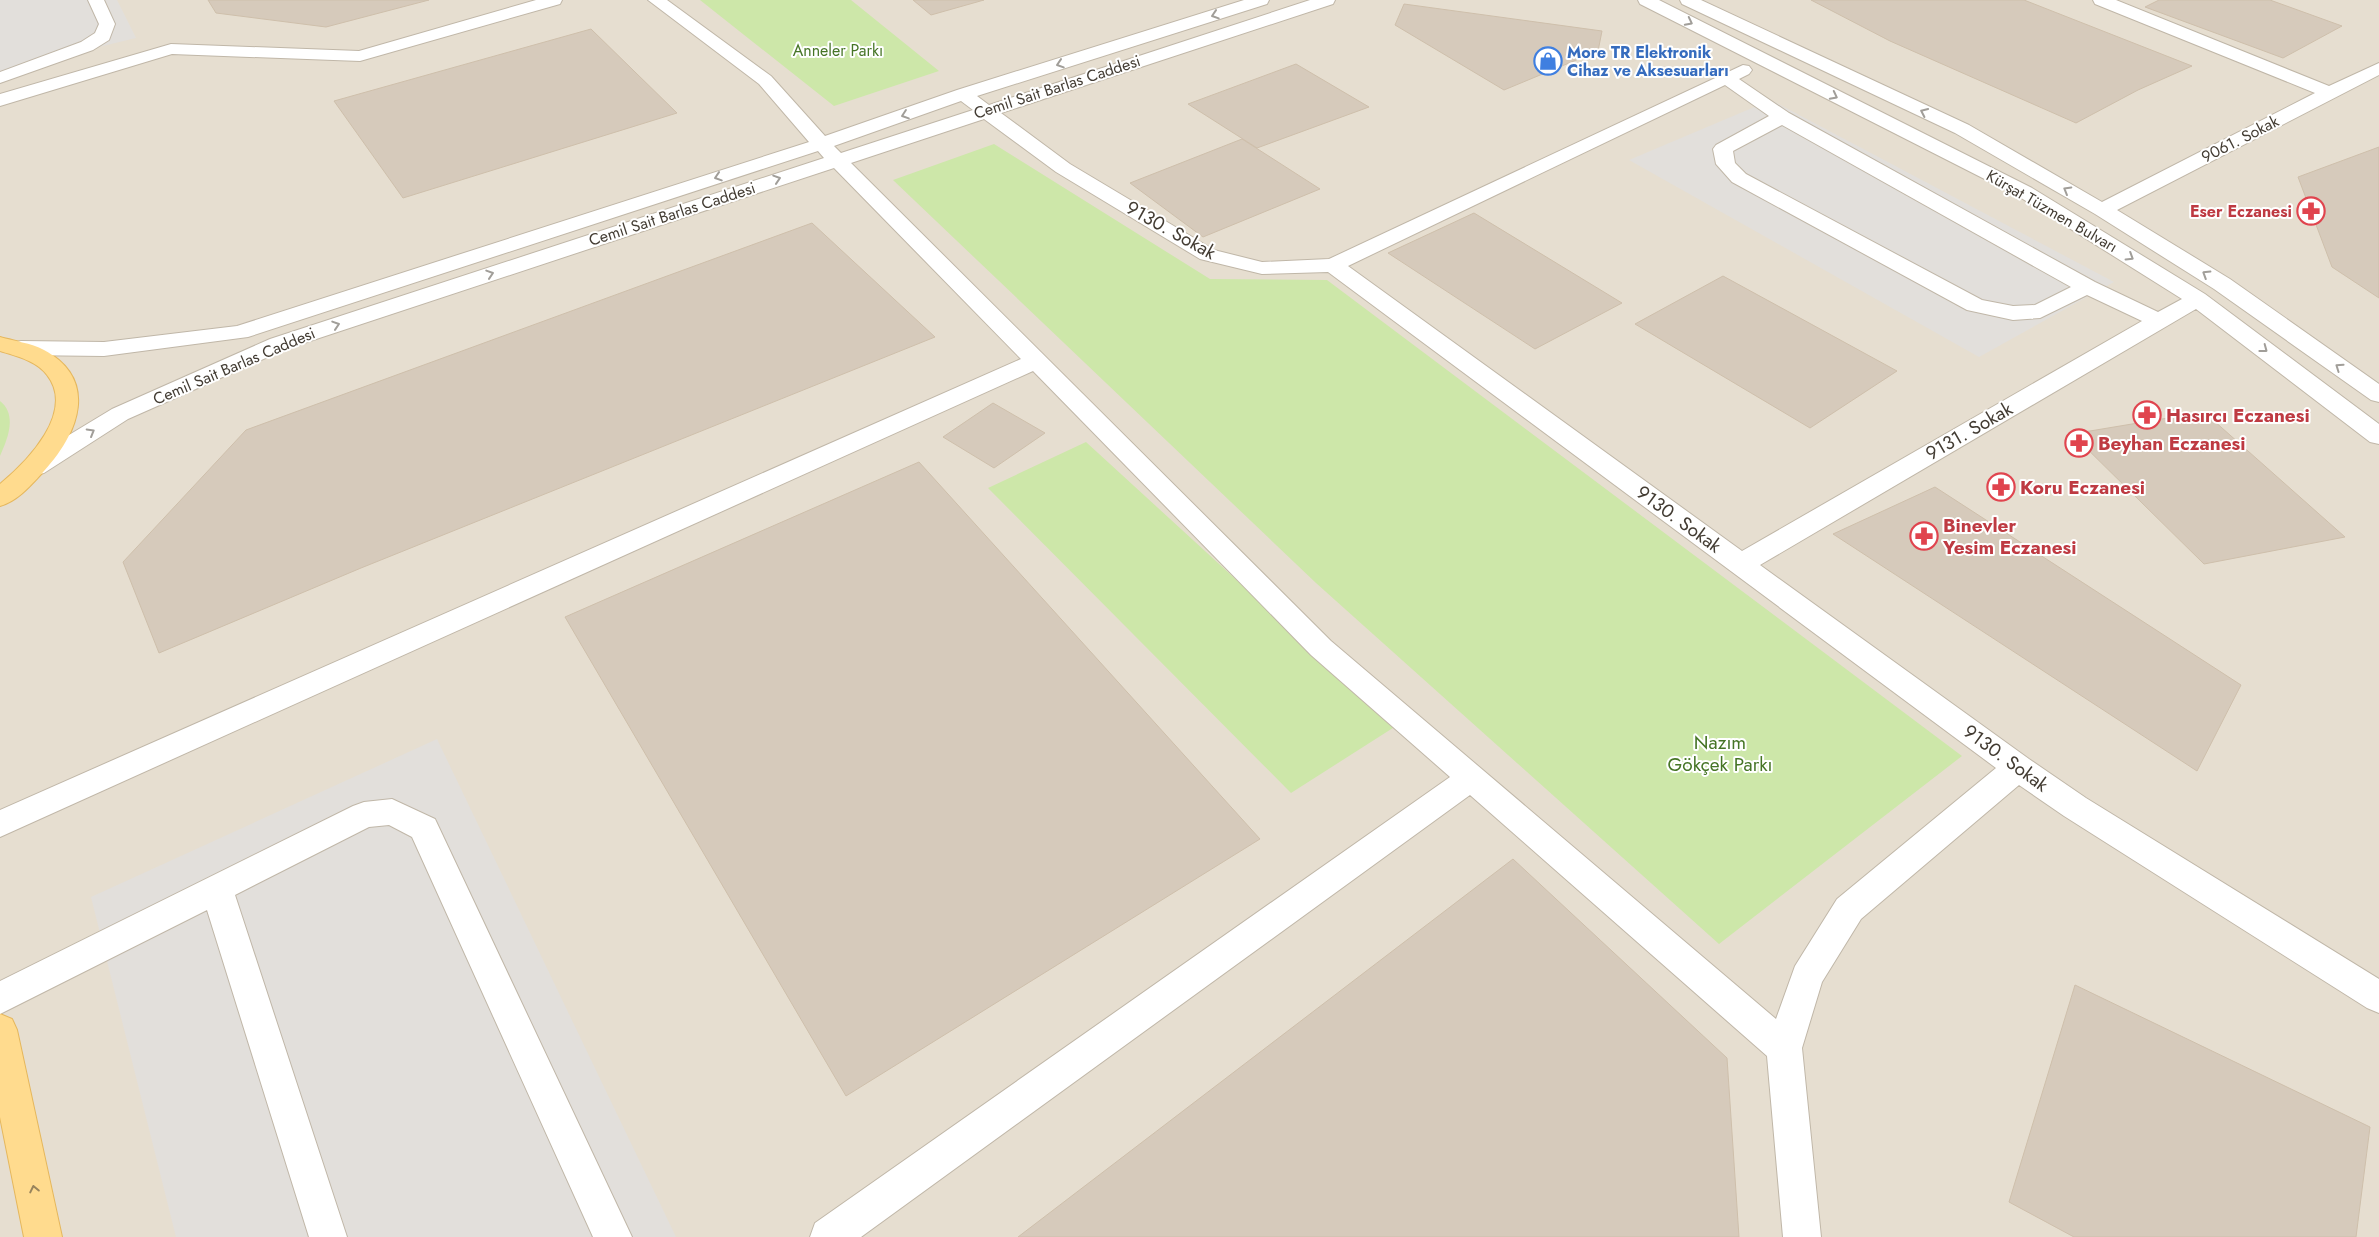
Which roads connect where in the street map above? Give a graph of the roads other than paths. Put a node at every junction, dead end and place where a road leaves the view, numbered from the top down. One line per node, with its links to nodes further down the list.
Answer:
1 (96, 0): 11 (street)
2 (554, 0): 15 (street)
3 (656, 0): 18 (street)
4 (1261, 0): 14 (street, Cemil Sait Barlas Caddesi, one-way to 14)
5 (1327, 0): 16 (street, Cemil Sait Barlas Caddesi)
6 (1689, 0): 19 (street, Kürşat Tüzmen Bulvarı, one-way to 6)
7 (2101, 0): 13 (street)
8 (1649, 2): 9 (street, Kürşat Tüzmen Bulvarı, one-way to 9)
9 (1764, 60): 12 (street); 22 (street, Kürşat Tüzmen Bulvarı, one-way to 22)
10 (2379, 68): 13 (street, 9061. Sokak)
11 (0, 78)
12 (1726, 78): 17 (street); 20 (street)
13 (2330, 93): 19 (street, 9061. Sokak)
14 (964, 94): 16 (street, 9130. Sokak); 18 (street, Cemil Sait Barlas Caddesi, one-way to 18)
15 (0, 100)
16 (985, 111): 18 (street, Cemil Sait Barlas Caddesi); 20 (street, 9130. Sokak)
17 (1782, 117): 21 (street); 21 (street)
18 (829, 152): 24 (street, Cemil Sait Barlas Caddesi, one-way to 24); 25 (street); 28 (street, Cemil Sait Barlas Caddesi, one-way to 18)
19 (2102, 210): 26 (street, Kürşat Tüzmen Bulvarı, one-way to 19)
20 (1333, 265): 30 (street, 9130. Sokak)
21 (2087, 287): 23 (street)
22 (2197, 299): 23 (street, 9131. Sokak); 27 (street, Kürşat Tüzmen Bulvarı, one-way to 27)
23 (2159, 321): 30 (street, 9131. Sokak)
24 (10, 346): 28 (main road)
25 (1037, 361): 32 (street); 33 (street)
26 (2379, 395)
27 (2379, 436)
28 (35, 467): 29 (main road)
29 (2, 497)
30 (1741, 564): 31 (street, 9130. Sokak)
31 (2018, 768): 35 (street, 9130. Sokak); 38 (street)
32 (1471, 778): 38 (street); 42 (street)
33 (0, 824)
34 (217, 889): 36 (street); 40 (street); 41 (street)
35 (2379, 997)
36 (0, 998)
37 (0, 1030): 39 (main road, one-way to 37)
38 (1784, 1048): 43 (street)
39 (43, 1237)
40 (328, 1237)
41 (613, 1237)
42 (829, 1237)
43 (1802, 1237)

